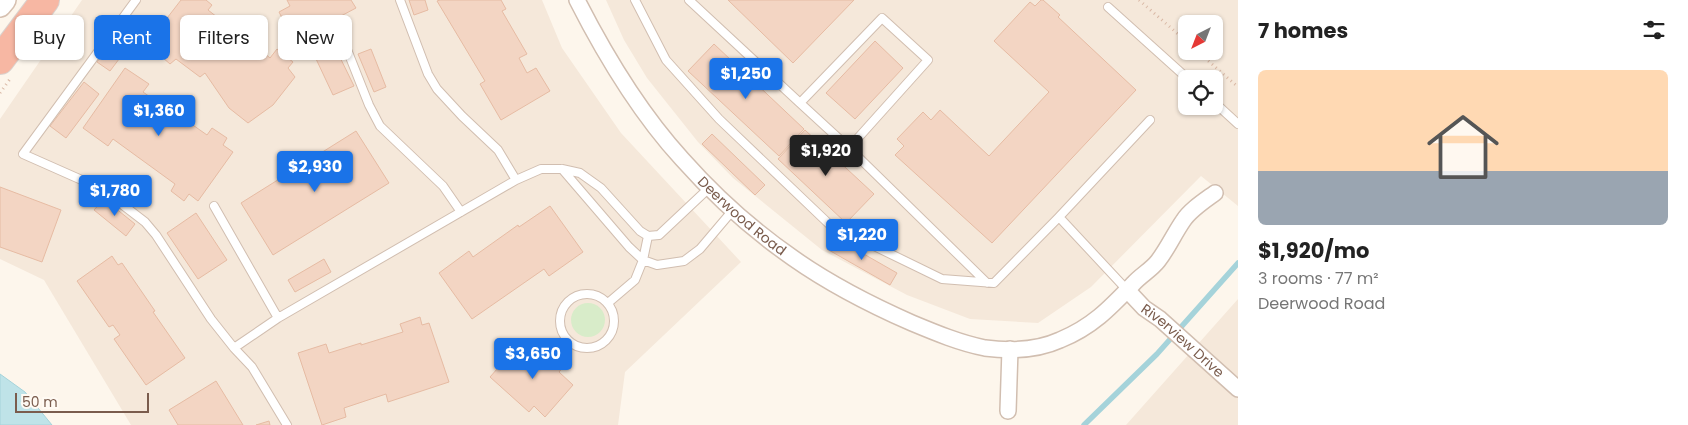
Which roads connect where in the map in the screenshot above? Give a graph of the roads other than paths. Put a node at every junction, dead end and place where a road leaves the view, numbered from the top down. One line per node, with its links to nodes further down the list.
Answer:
1 (5, 0): 8 (main road)
2 (45, 0): 10 (highway)
3 (136, 0): 32 (lane)
4 (400, 0): 19 (lane)
5 (577, 0): 20 (street, Deerwood Road)
6 (635, 0): 28 (lane)
7 (689, 0): 13 (lane)
8 (0, 6)
9 (1108, 7): 12 (lane)
10 (0, 60)
11 (351, 60): 24 (lane)
12 (1178, 70)
13 (800, 104): 17 (lane); 17 (lane)
14 (1223, 110): 16 (lane)
15 (1150, 120): 25 (lane)
16 (1238, 124)
17 (849, 148): 28 (lane)
18 (562, 169): 19 (lane); 26 (lane); 27 (lane)
19 (516, 180): 24 (lane)
20 (709, 188): 23 (street, Deerwood Road); 26 (lane)
21 (1215, 193): 29 (street, Deerwood Road)
22 (214, 206): 31 (lane)
23 (734, 210): 27 (lane); 33 (street, Deerwood Road)
24 (461, 212): 31 (lane)
25 (1059, 217): 28 (lane); 29 (lane)
26 (648, 236): 27 (lane)
27 (643, 260): 30 (lane)
28 (987, 283)
29 (1128, 291): 33 (street, Deerwood Road); 34 (street, Riverview Drive)
30 (608, 303): 30 (lane)
31 (278, 318): 32 (lane)
32 (234, 348): 36 (lane)
33 (1010, 349): 35 (street)
34 (1238, 389)
35 (1008, 411)
36 (287, 425)

